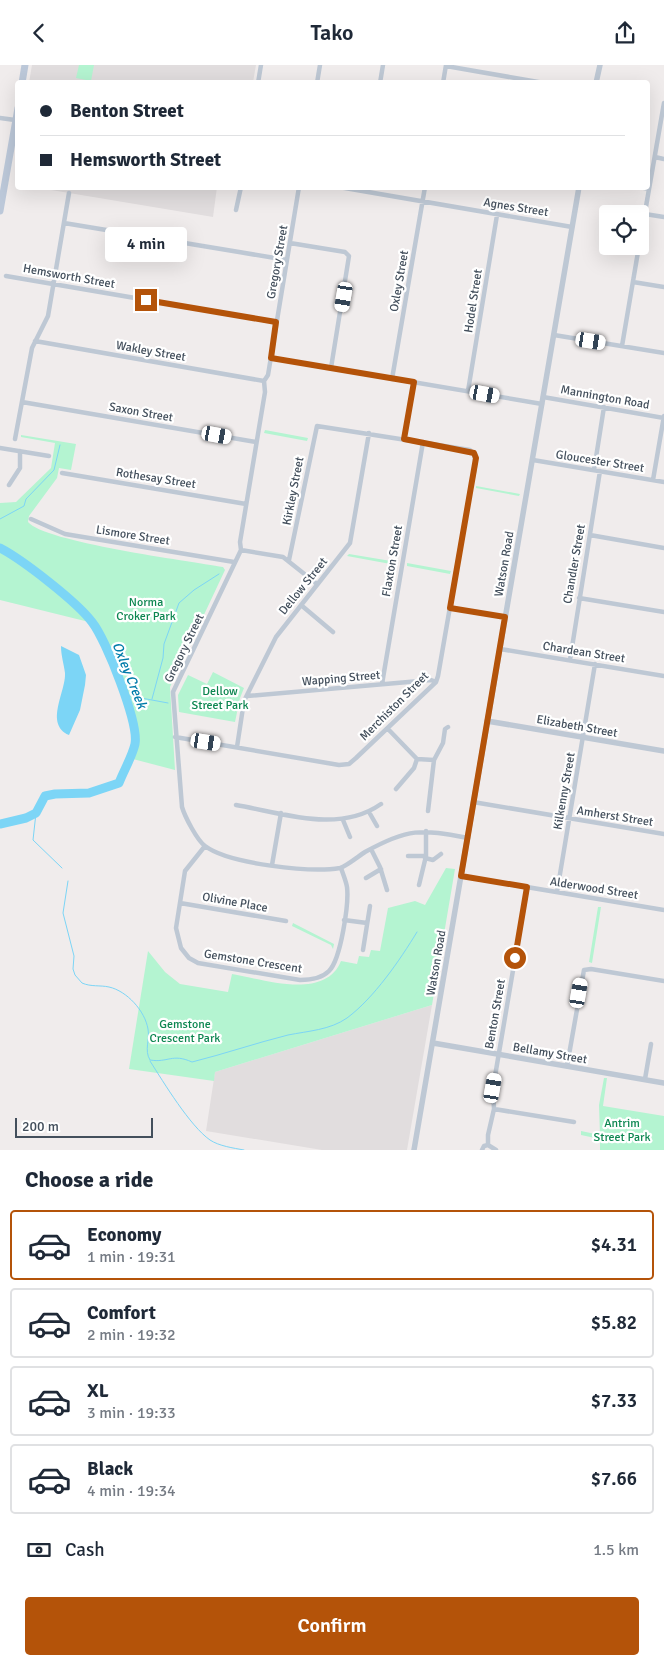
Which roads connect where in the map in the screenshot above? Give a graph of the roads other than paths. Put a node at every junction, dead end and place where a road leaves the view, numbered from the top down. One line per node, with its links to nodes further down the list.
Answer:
1 (25, 65): 7 (main road)
2 (261, 65): 8 (street)
3 (320, 65): 9 (street)
4 (383, 65): 10 (street)
5 (600, 65): 13 (street)
6 (446, 66): 11 (street); 12 (street)
7 (22, 80)
8 (258, 80)
9 (318, 80)
10 (380, 80)
11 (444, 80)
12 (527, 80)
13 (597, 80)
14 (664, 103): 17 (street)
15 (0, 118): 16 (street)
16 (15, 120): 29 (main road)
17 (655, 157): 18 (street); 19 (street)
18 (664, 159)
19 (650, 184)
20 (240, 190): 30 (street)
21 (299, 190): 36 (street, Gregory Street)
22 (367, 190): 27 (street, Agnes Street)
23 (425, 190): 27 (street, Oxley Street)
24 (578, 190): 35 (street, Watson Road)
25 (649, 190): 28 (street)
26 (69, 193): 34 (street)
27 (423, 201): 31 (street, Agnes Street); 50 (street, Oxley Street)
28 (646, 205)
29 (0, 211)
30 (236, 211)
31 (498, 215): 35 (street, Agnes Street); 53 (street, Hodel Street)
32 (649, 215): 33 (street)
33 (664, 217)
34 (64, 223): 38 (street); 41 (street)
35 (572, 227): 44 (street, Watson Road)
36 (290, 243): 38 (street, Gregory Street); 49 (street)
37 (638, 255): 40 (street)
38 (287, 260): 43 (street, Gregory Street)
39 (6, 276): 41 (street, Hemsworth Street)
40 (633, 282): 42 (street); 46 (street)
41 (53, 284): 43 (street, Hemsworth Street); 45 (street)
42 (664, 287)
43 (276, 322): 48 (street, Gregory Street)
44 (554, 335): 46 (street); 54 (street, Watson Road)
45 (35, 341): 51 (street, Wakley Street); 55 (street)
46 (622, 346): 47 (street)
47 (664, 353)
48 (271, 358): 49 (street); 51 (street, Gregory Street)
49 (332, 368): 50 (street)
50 (392, 379): 52 (street)
51 (264, 381): 62 (street, Gregory Street)
52 (414, 382): 53 (street); 61 (street)
53 (468, 391): 56 (street)
54 (543, 397): 56 (street, Watson Road); 57 (street, Mannington Road)
55 (22, 402): 60 (street); 62 (street, Saxon Street)
56 (542, 404): 67 (street, Watson Road)
57 (604, 407): 58 (street, Mannington Road); 68 (street)
58 (664, 417): 71 (street)
59 (369, 433): 61 (street); 79 (street, Kirkley Street); 81 (street, Dellow Street)
60 (15, 439)
61 (404, 439): 63 (street)
62 (256, 442): 74 (street, Gregory Street)
63 (423, 442): 84 (street, Merchiston Street); 93 (street, Flaxton Street)
64 (0, 448): 65 (street)
65 (20, 451): 66 (street); 73 (street)
66 (49, 456)
67 (533, 460): 68 (street, Gloucester Street); 86 (street, Watson Road)
68 (594, 470): 69 (street, Gloucester Street)
69 (600, 471): 71 (street, Gloucester Street); 76 (street, Chandler Street)
70 (62, 473): 74 (street, Rothesay Street)
71 (653, 480): 72 (street, Gloucester Street)
72 (664, 482)
73 (9, 485)
74 (246, 504): 78 (street, Gregory Street)
75 (31, 519): 80 (street, Lismore Street)
76 (590, 535): 77 (street); 82 (street, Chandler Street)
77 (664, 548)
78 (241, 550): 79 (street); 80 (street, Gregory Street)
79 (289, 559): 81 (street)
80 (234, 562): 98 (street, Gregory Street)
81 (317, 584): 83 (street, Dellow Street)
82 (578, 598): 85 (street); 89 (street, Chandler Street)
83 (301, 605): 87 (street); 94 (street, Dellow Street)
84 (450, 608): 86 (street); 92 (street, Merchiston Street)
85 (664, 612)
86 (505, 617): 88 (street, Watson Road)
87 (333, 632)
88 (500, 649): 89 (street, Chardean Street); 95 (street, Watson Road)
89 (570, 660): 90 (street, Chardean Street)
90 (595, 664): 91 (street, Chardean Street); 99 (street, Kilkenny Street)
91 (664, 676)
92 (436, 682): 93 (street, Wapping Street); 97 (street, Merchiston Street)
93 (382, 684): 94 (street, Wapping Street)
94 (247, 696): 100 (street, Dellow Street)
95 (487, 721): 99 (street, Elizabeth Street); 105 (street, Watson Road)
96 (448, 727): 103 (street)
97 (388, 729): 100 (street, Merchiston Street); 102 (street)
98 (175, 737): 100 (street, Merchiston Street); 118 (street, Gregory Street)
99 (584, 737): 101 (street, Elizabeth Street); 111 (street, Kilkenny Street)
100 (237, 747)
101 (664, 751)
102 (417, 759): 103 (street); 104 (street)
103 (434, 760): 108 (street)
104 (396, 789)
105 (474, 802): 111 (street, Amherst Street); 117 (street, Watson Road)
106 (381, 804): 109 (street)
107 (236, 805): 110 (street)
108 (428, 811)
109 (369, 812): 112 (street); 113 (street)
110 (281, 813): 112 (street); 123 (street)
111 (570, 819): 115 (street, Amherst Street); 131 (street, Kilkenny Street)
112 (343, 820): 116 (street)
113 (377, 826)
114 (426, 831): 117 (street); 119 (street); 122 (street)
115 (664, 834)
116 (350, 837)
117 (468, 838): 126 (street, Watson Road)
118 (205, 846): 123 (street); 132 (street, Gemstone Crescent)
119 (371, 849): 124 (street); 125 (street)
120 (441, 854): 122 (street)
121 (408, 856): 122 (street)
122 (426, 857): 128 (street)
123 (272, 865): 124 (street)
124 (341, 868): 135 (street, Gemstone Crescent)
125 (381, 869): 127 (street); 130 (street)
126 (461, 876): 129 (street, Alderwood Street); 140 (street, Watson Road)
127 (366, 878)
128 (419, 885)
129 (527, 887): 131 (street, Alderwood Street); 142 (street, Benton Street)
130 (387, 890)
131 (557, 892): 134 (street, Alderwood Street)
132 (180, 903): 135 (street, Gemstone Crescent); 136 (street, Olivine Place)
133 (370, 906): 137 (street)
134 (664, 910)
135 (344, 920): 137 (street)
136 (286, 921)
137 (367, 923): 138 (street)
138 (362, 950)
139 (664, 981): 143 (street)
140 (432, 1043): 142 (street, Bellamy Street); 149 (street, Watson Road)
141 (651, 1044): 144 (street)
142 (498, 1055): 143 (street, Bellamy Street); 146 (street, Benton Street)
143 (567, 1066): 144 (street, Bellamy Street)
144 (645, 1079): 145 (street, Bellamy Street)
145 (664, 1083)
146 (494, 1109): 147 (street); 148 (street, Benton Street)
147 (574, 1122)
148 (488, 1145): 150 (street); 151 (street)
149 (414, 1150)
150 (482, 1150)
151 (496, 1150)

